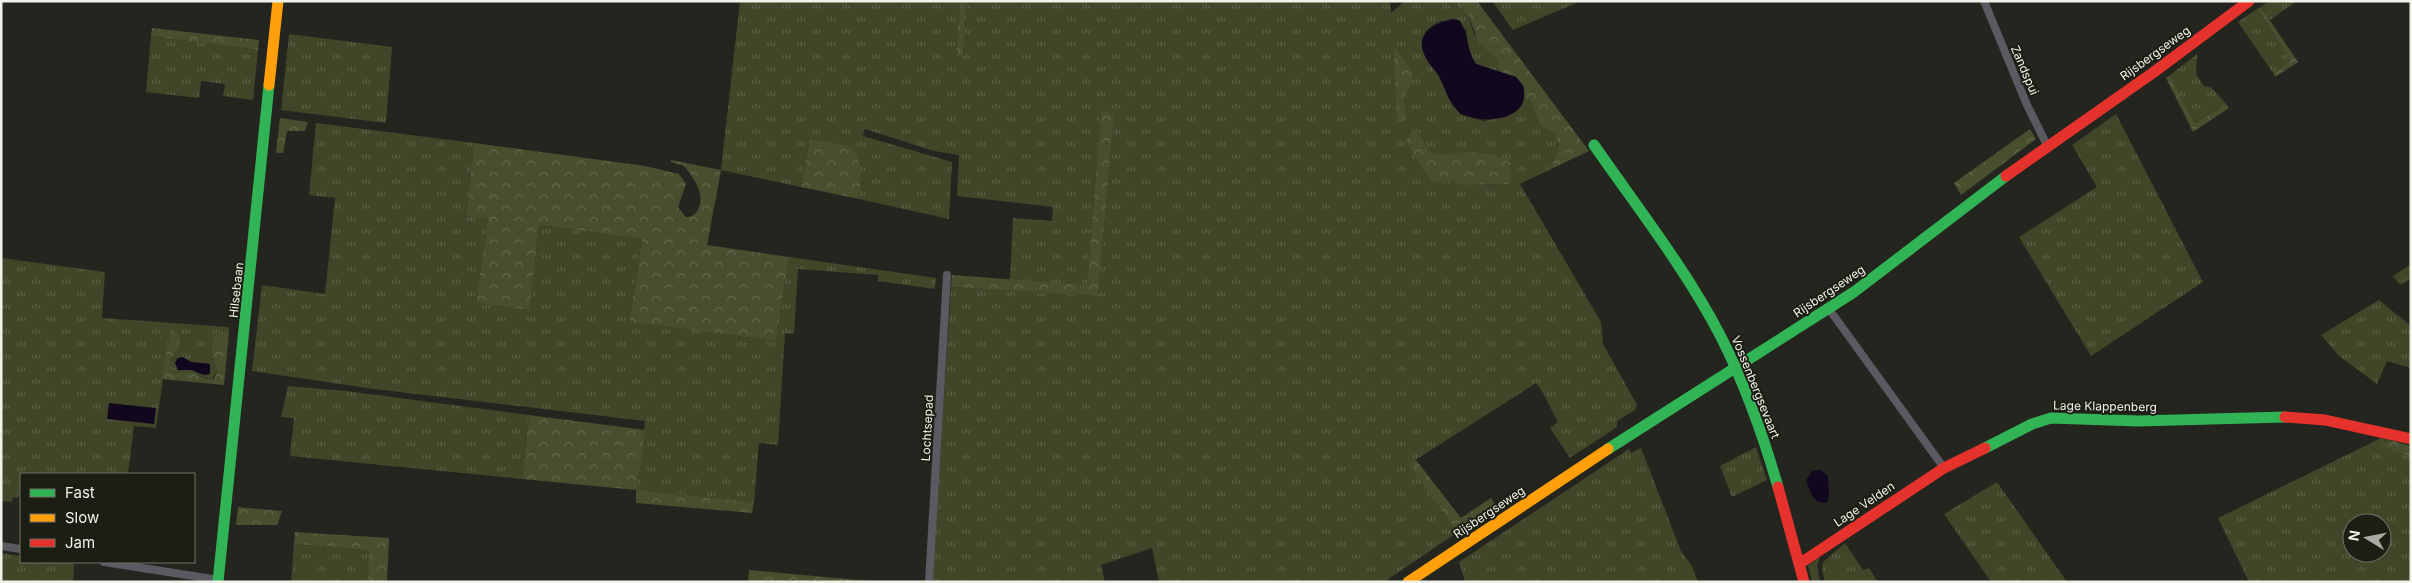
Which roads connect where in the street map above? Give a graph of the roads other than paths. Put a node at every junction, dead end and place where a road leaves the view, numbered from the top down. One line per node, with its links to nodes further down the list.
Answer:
1 (278, 1): 15 (street, Hilsebaan)
2 (1984, 1): 5 (street, Zandspui)
3 (2249, 1): 5 (street, Rijsbergseweg)
4 (1594, 145): 8 (street, Vossenbergsevaart)
5 (2048, 147): 7 (street, Rijsbergseweg)
6 (947, 275): 16 (street, Lochtsepad)
7 (1829, 309): 8 (street, Rijsbergseweg); 10 (street)
8 (1735, 368): 14 (street, Vossenbergsevaart); 17 (street, Rijsbergseweg)
9 (2411, 439): 10 (street, Lage Klappenberg)
10 (1944, 468): 14 (street, Lage Velden)
11 (1, 546): 12 (street)
12 (20, 549)
13 (110, 563): 15 (street)
14 (1799, 564): 18 (street, Vossenbergsevaart)
15 (218, 581)
16 (929, 582)
17 (1408, 582)
18 (1804, 582)

